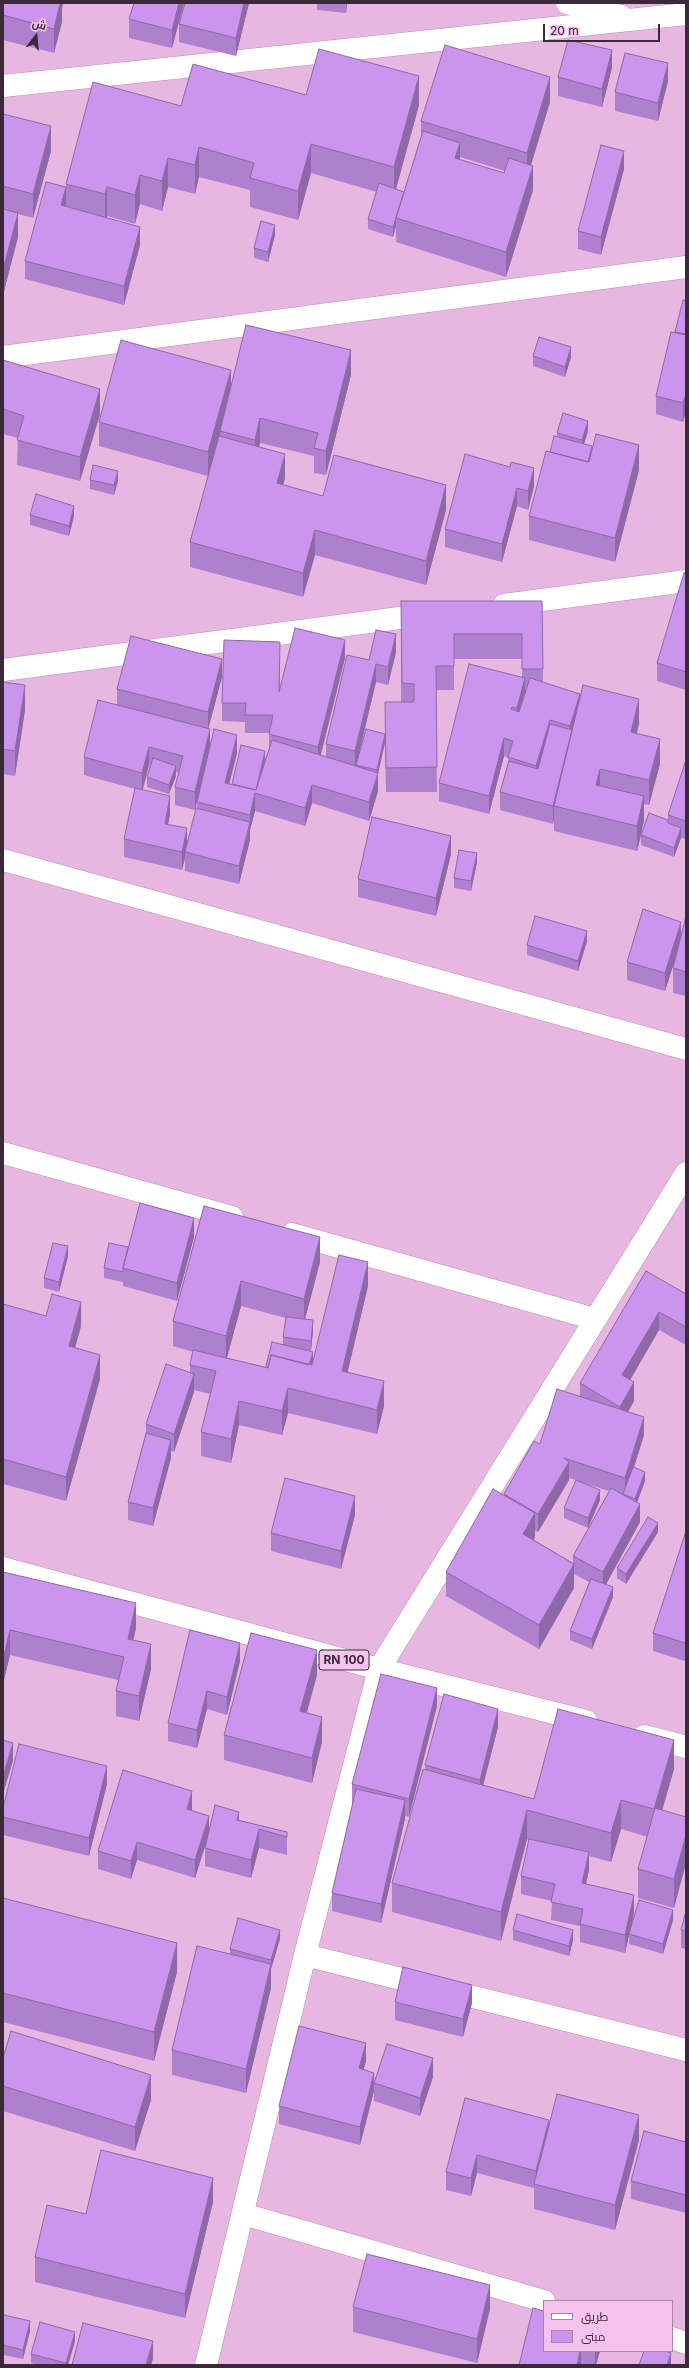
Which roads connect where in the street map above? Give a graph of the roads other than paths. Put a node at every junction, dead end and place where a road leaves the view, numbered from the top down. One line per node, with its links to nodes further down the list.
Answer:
1 (568, 3): 3 (street)
2 (676, 11): 3 (street)
3 (636, 20): 4 (street)
4 (3, 86)
5 (686, 267): 6 (street)
6 (3, 357)
7 (686, 581): 8 (street)
8 (482, 608)
9 (450, 612): 10 (street)
10 (3, 670)
11 (3, 860): 12 (street)
12 (686, 1049)
13 (3, 1153): 15 (street)
14 (686, 1173): 17 (street)
15 (249, 1222)
16 (272, 1229): 17 (street)
17 (596, 1319): 19 (street)
18 (3, 1568): 19 (street, RN 100)
19 (378, 1669): 20 (street, RN 100); 21 (street)
20 (686, 1747)
21 (305, 1955): 22 (street); 23 (street)
22 (686, 2050)
23 (242, 2214): 24 (street); 27 (street)
24 (543, 2301)
25 (673, 2338): 26 (street)
26 (686, 2342)
27 (206, 2365)

